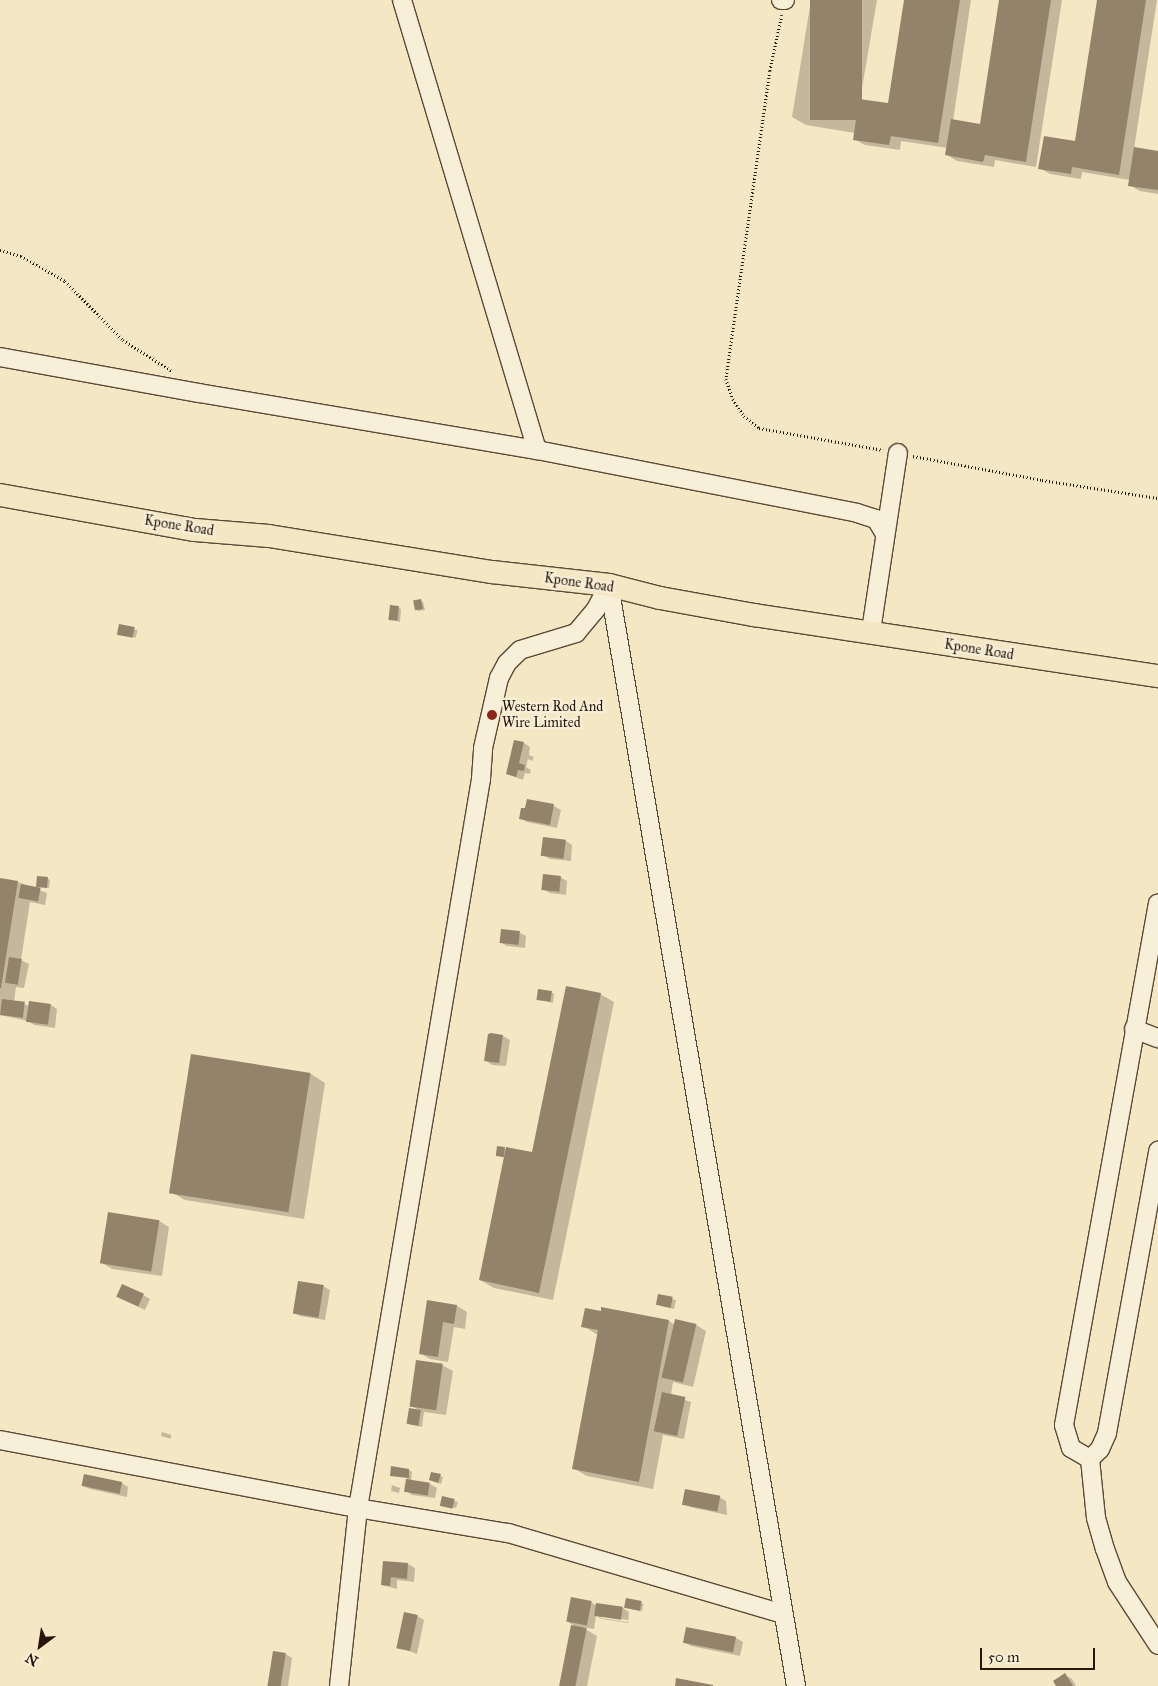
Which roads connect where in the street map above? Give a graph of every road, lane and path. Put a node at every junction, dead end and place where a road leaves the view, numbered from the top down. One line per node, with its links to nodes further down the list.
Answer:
1 (402, 0): 7 (street)
2 (781, 0): 3 (street)
3 (785, 0): 8 (path)
4 (0, 250): 6 (path)
5 (0, 357): 7 (street)
6 (174, 372)
7 (537, 450): 11 (street)
8 (898, 453): 10 (path); 11 (street)
9 (0, 496): 12 (main road, Kpone Road)
10 (1158, 498)
11 (885, 534): 13 (street)
12 (609, 585): 13 (main road, Kpone Road); 21 (street); 22 (street)
13 (871, 631): 14 (main road, Kpone Road)
14 (1158, 676)
15 (1158, 903): 16 (street)
16 (1134, 1029): 17 (street); 20 (street)
17 (1158, 1038)
18 (1158, 1151): 20 (street)
19 (0, 1440): 21 (street)
20 (1090, 1459): 23 (street)
21 (358, 1508): 22 (street); 24 (street)
22 (784, 1614): 25 (street)
23 (1158, 1645)
24 (339, 1686)
25 (796, 1686)

